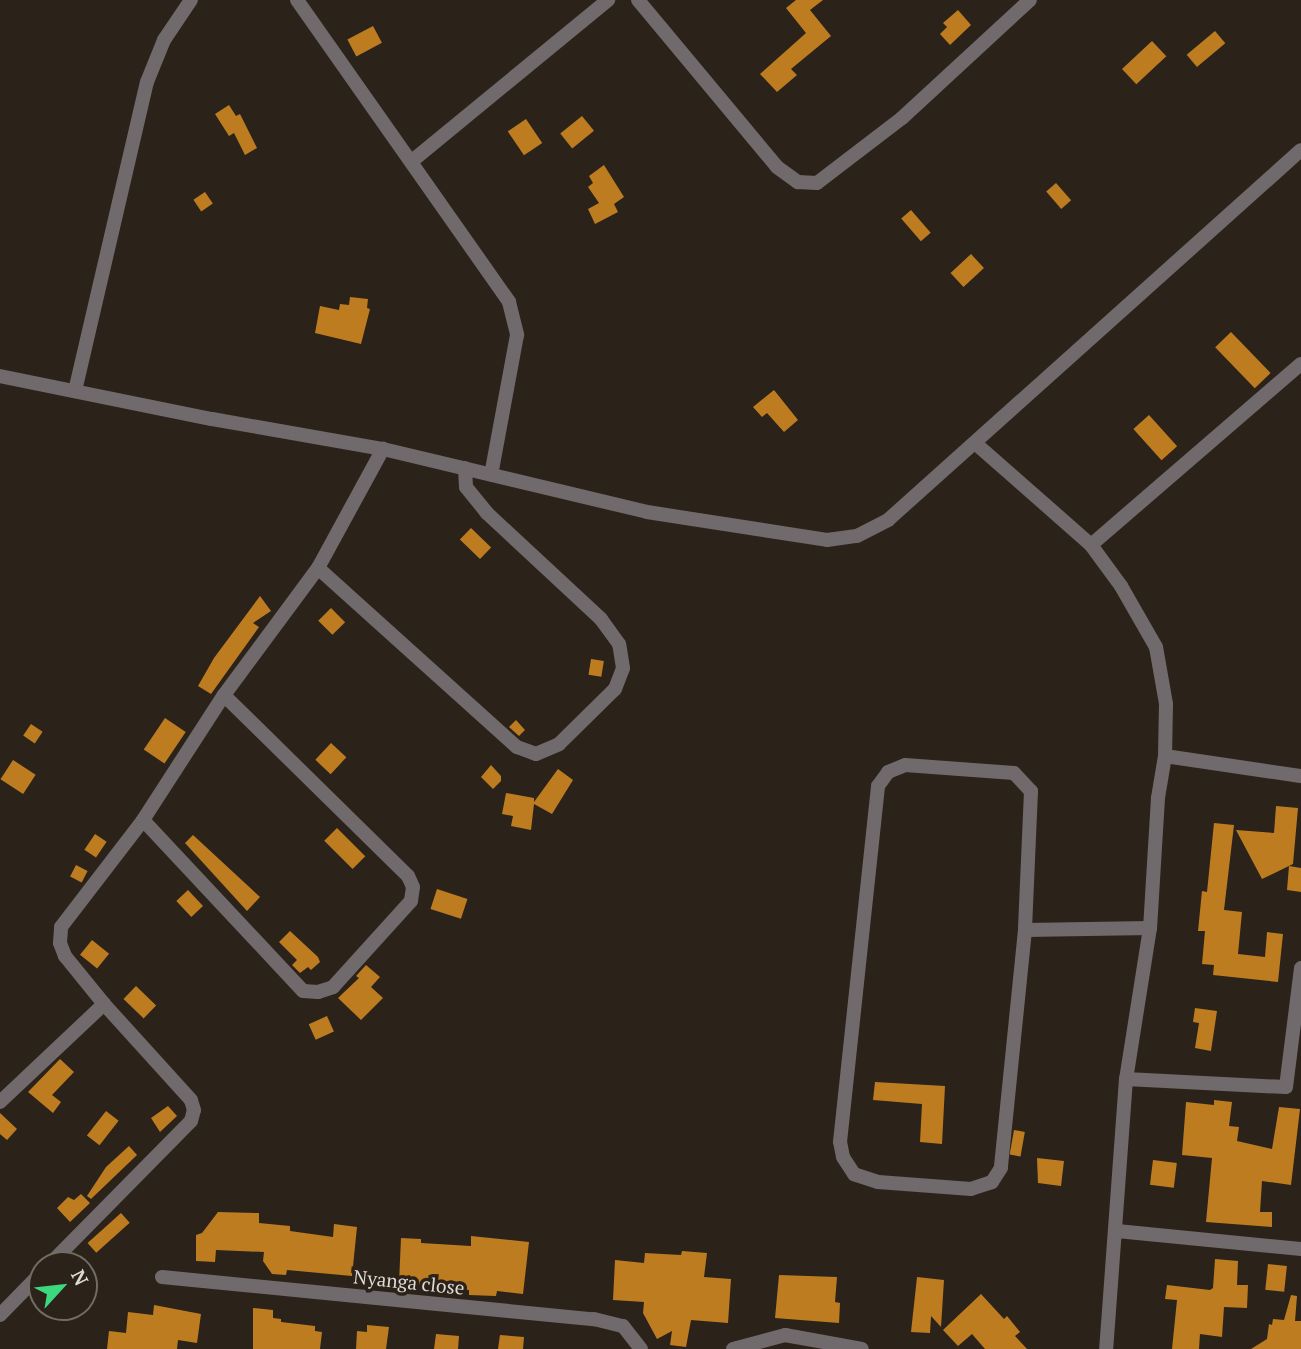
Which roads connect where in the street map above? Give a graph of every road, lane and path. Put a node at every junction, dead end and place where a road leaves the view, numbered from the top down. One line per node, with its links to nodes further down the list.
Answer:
1 (191, 0): 10 (street)
2 (297, 0): 7 (street)
3 (608, 0): 7 (street)
4 (638, 0): 5 (street)
5 (1030, 0)
6 (1301, 150): 11 (street)
7 (412, 161): 14 (street)
8 (1301, 365): 15 (street)
9 (0, 376): 10 (street)
10 (75, 391): 12 (street)
11 (975, 443): 14 (street); 15 (street)
12 (383, 449): 13 (street); 16 (street)
13 (466, 468): 14 (street); 16 (street)
14 (491, 475)
15 (1091, 545): 18 (street)
16 (318, 568): 17 (street)
17 (224, 695): 20 (street); 20 (street)
18 (1165, 756): 19 (street); 21 (street)
19 (1301, 776)
20 (143, 820): 24 (street)
21 (1150, 928): 22 (street); 25 (street)
22 (1026, 930): 22 (street)
23 (1301, 968): 26 (street)
24 (104, 1004): 27 (street); 30 (street)
25 (1126, 1079): 26 (street); 28 (street)
26 (1293, 1088)
27 (0, 1102)
28 (1117, 1231): 29 (street); 37 (street)
29 (1301, 1250)
30 (63, 1251)
31 (162, 1277): 34 (street, Nyanga close)
32 (28, 1286): 33 (street)
33 (0, 1315)
34 (641, 1349)
35 (733, 1349): 36 (street)
36 (862, 1349)
37 (1106, 1349)

